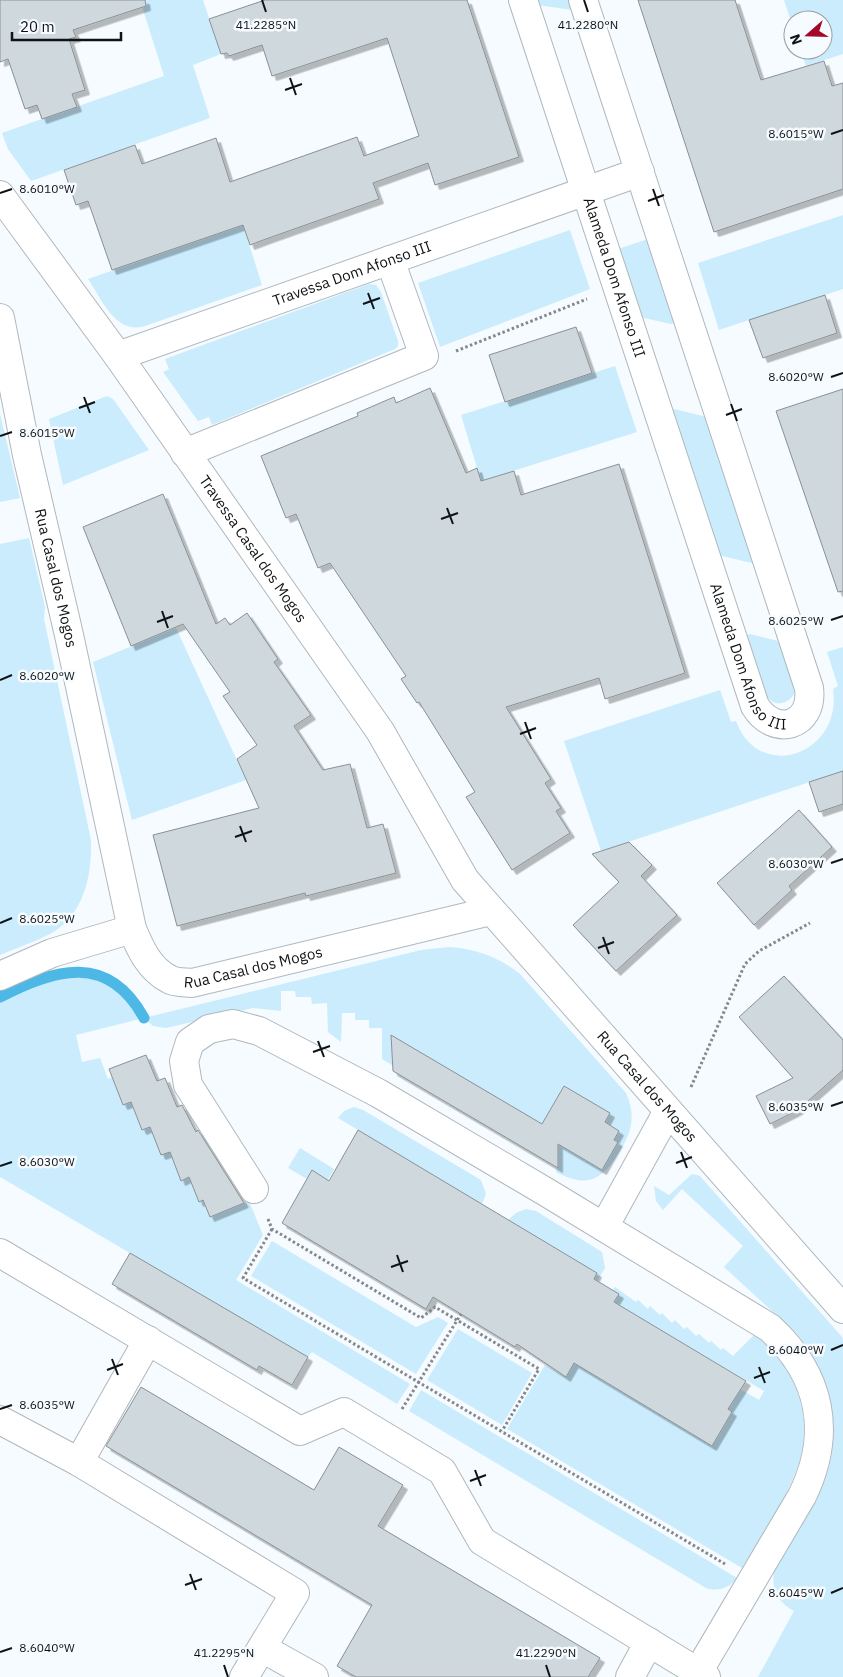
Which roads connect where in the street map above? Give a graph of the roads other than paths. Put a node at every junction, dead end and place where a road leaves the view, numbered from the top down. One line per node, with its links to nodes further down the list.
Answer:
1 (523, 0): 4 (street, Alameda Dom Afonso III)
2 (583, 0): 3 (street, Alameda Dom Afonso III)
3 (640, 172): 4 (street, Alameda Dom Afonso III); 4 (street, Alameda Dom Afonso III)
4 (586, 190): 6 (street, Travessa Dom Afonso III)
5 (0, 195): 8 (street, Travessa Casal dos Mogos)
6 (390, 260): 8 (street, Travessa Dom Afonso III); 9 (street)
7 (0, 318): 11 (street, Rua Casal dos Mogos)
8 (118, 356): 9 (street, Travessa Casal dos Mogos)
9 (185, 453): 10 (street, Travessa Casal dos Mogos)
10 (492, 911): 11 (street, Rua Casal dos Mogos); 13 (street, Rua Casal dos Mogos)
11 (132, 929): 12 (street)
12 (0, 976)
13 (668, 1111): 15 (street); 17 (street, Rua Casal dos Mogos)
14 (254, 1189): 15 (street)
15 (604, 1227): 23 (street)
16 (0, 1253): 18 (street)
17 (843, 1309)
18 (148, 1340): 20 (street); 21 (street)
19 (0, 1420): 20 (street)
20 (79, 1462): 22 (street)
21 (649, 1642): 23 (street); 26 (street)
22 (262, 1648): 24 (street); 25 (street)
23 (702, 1674)
24 (244, 1677)
25 (314, 1677)
26 (630, 1677)

